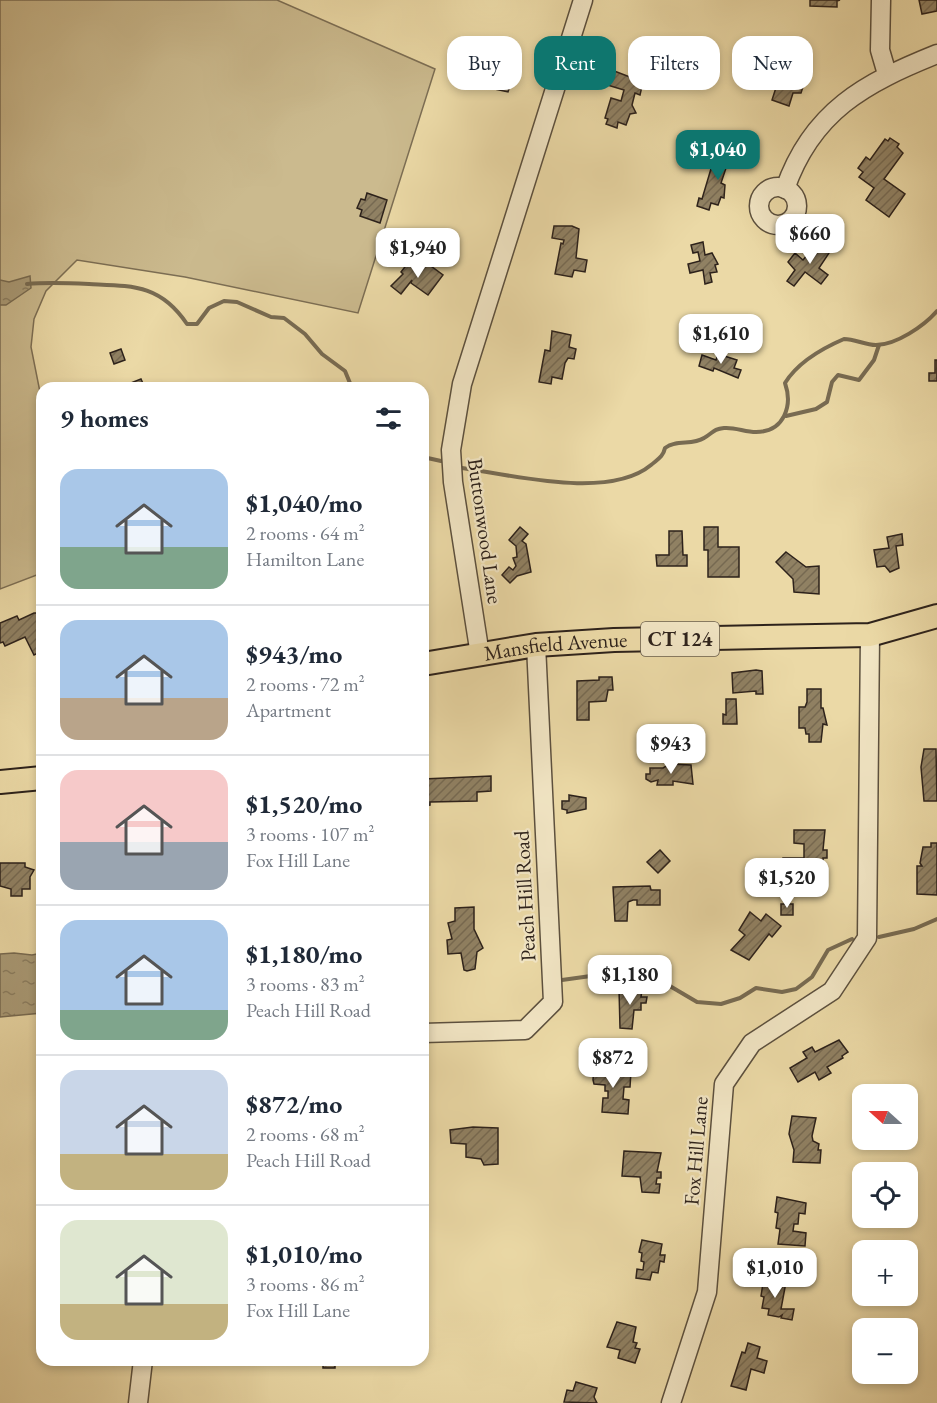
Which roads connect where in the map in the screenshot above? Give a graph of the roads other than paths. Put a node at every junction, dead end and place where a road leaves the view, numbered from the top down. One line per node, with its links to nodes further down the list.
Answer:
1 (583, 0): 9 (street, Buttonwood Lane)
2 (881, 0): 4 (street)
3 (937, 54): 4 (street)
4 (887, 74): 5 (street)
5 (785, 189)
6 (937, 616): 7 (main road, Mansfield Avenue / CT 124)
7 (870, 635): 8 (main road, Mansfield Avenue / CT 124); 16 (street, Fox Hill Lane)
8 (536, 645): 9 (main road, Mansfield Avenue / CT 124); 13 (street, Peach Hill Road)
9 (480, 655): 10 (main road, Mansfield Avenue / CT 124)
10 (429, 663)
11 (36, 779): 12 (main road)
12 (0, 782)
13 (429, 1033)
14 (142, 1366): 15 (street)
15 (138, 1403)
16 (671, 1403)

